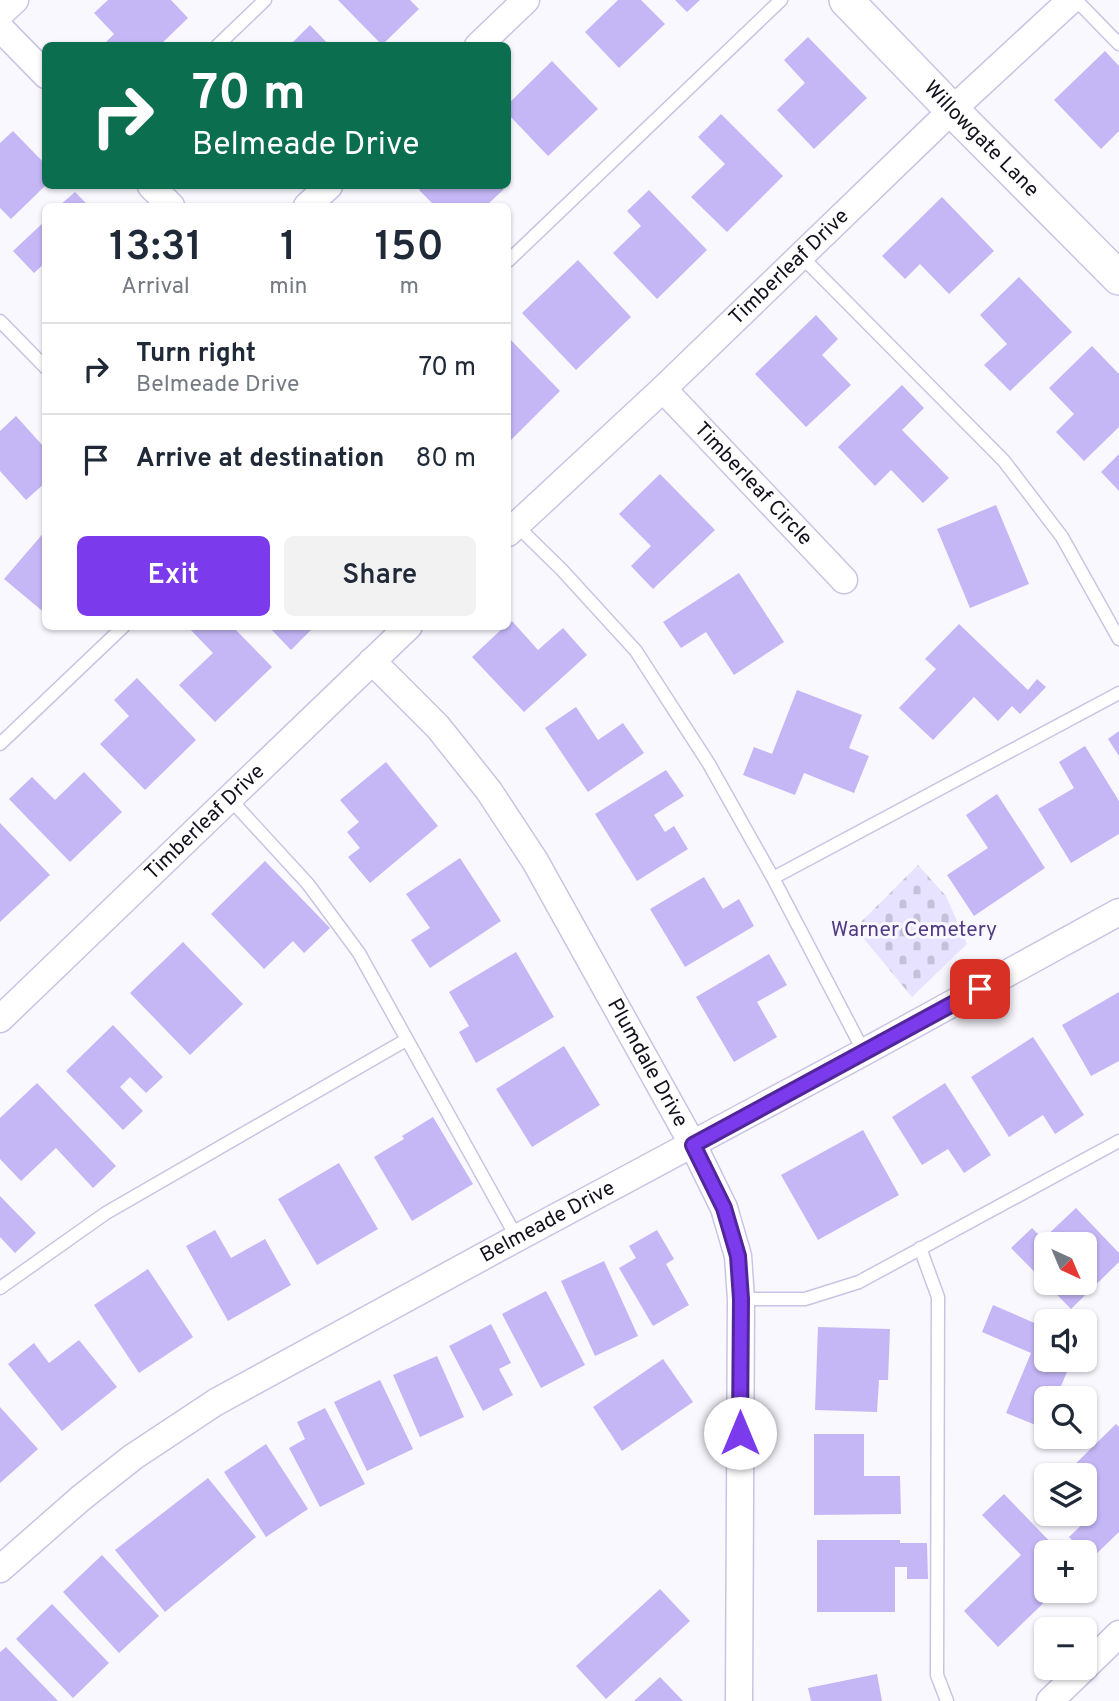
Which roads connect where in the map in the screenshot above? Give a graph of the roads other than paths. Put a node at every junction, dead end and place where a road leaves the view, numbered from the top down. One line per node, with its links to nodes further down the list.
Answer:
1 (15, 0): 7 (street)
2 (265, 0): 9 (lane)
3 (527, 0): 10 (street)
4 (781, 0): 19 (lane)
5 (846, 0): 13 (street, Willowgate Lane)
6 (1073, 0): 11 (lane); 13 (street, Timberleaf Drive)
7 (0, 14)
8 (0, 27): 12 (street)
9 (221, 42)
10 (482, 42)
11 (1119, 44)
12 (42, 71)
13 (952, 110): 18 (street, Timberleaf Drive); 20 (street, Willowgate Lane)
14 (154, 189): 16 (street)
15 (326, 189): 17 (street)
16 (168, 203)
17 (310, 203)
18 (801, 256): 23 (street, Timberleaf Drive); 28 (lane)
19 (511, 258)
20 (1119, 278)
21 (0, 321): 22 (lane)
22 (42, 364)
23 (663, 389): 24 (street, Timberleaf Drive); 25 (street, Timberleaf Circle)
24 (512, 529): 33 (lane)
25 (844, 580)
26 (120, 630): 31 (lane)
27 (405, 630): 29 (street, Timberleaf Drive)
28 (1119, 639)
29 (372, 661): 32 (street, Timberleaf Drive); 39 (street, Plumdale Drive)
30 (1119, 693): 33 (lane)
31 (0, 744)
32 (229, 798): 35 (street, Timberleaf Drive); 36 (lane)
33 (773, 878): 37 (lane)
34 (1119, 912): 37 (street, Belmeade Drive)
35 (4, 1008)
36 (405, 1040): 40 (lane); 42 (lane)
37 (864, 1052): 39 (street, Belmeade Drive)
38 (1119, 1141): 41 (lane)
39 (693, 1145): 40 (street, Belmeade Drive); 43 (street, Plumdale Drive)
40 (517, 1238): 44 (street, Belmeade Drive)
41 (920, 1248): 43 (lane); 49 (lane)
42 (0, 1288)
43 (741, 1299): 48 (street, Plumdale Drive)
44 (0, 1569)
45 (1119, 1634): 46 (street)
46 (1097, 1655)
47 (1072, 1680): 50 (street)
48 (739, 1701)
49 (947, 1701)
50 (1050, 1701)

